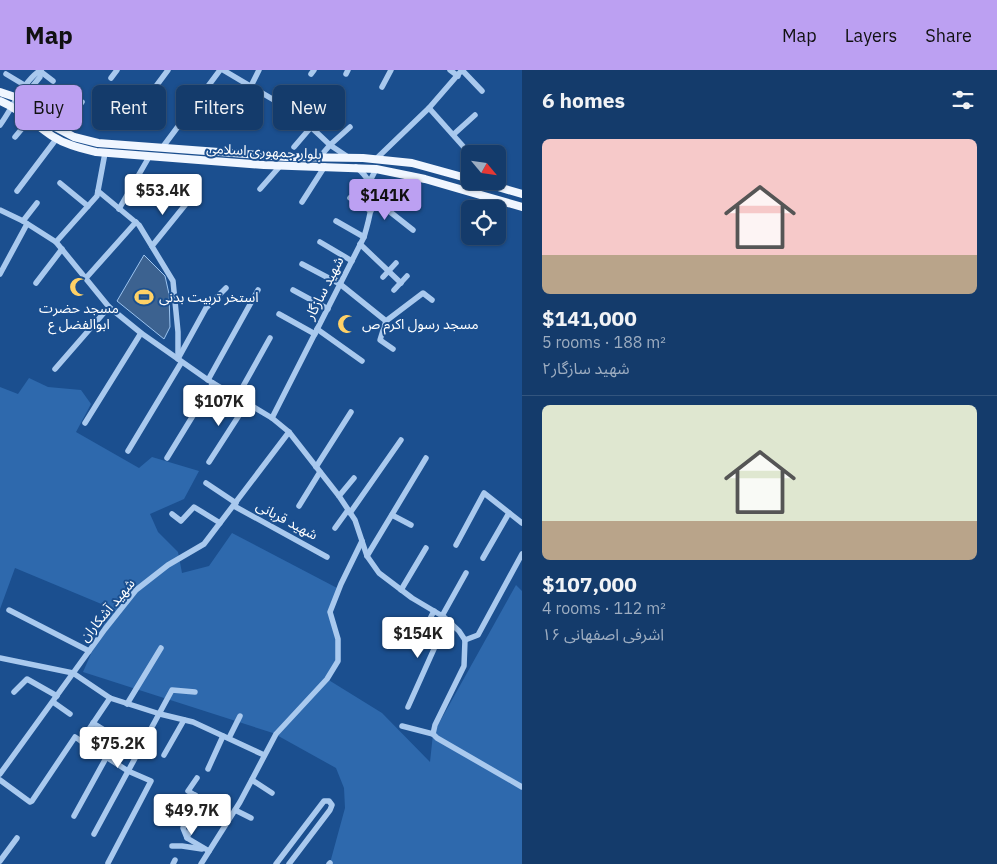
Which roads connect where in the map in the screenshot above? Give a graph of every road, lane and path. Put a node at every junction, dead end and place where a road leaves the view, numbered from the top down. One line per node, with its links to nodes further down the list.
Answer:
1 (41, 70): 12 (street); 14 (street); 15 (street)
2 (117, 70): 11 (street)
3 (168, 70): 16 (street)
4 (221, 70): 17 (street); 40 (street)
5 (259, 70): 18 (street)
6 (391, 70): 19 (street)
7 (450, 70): 10 (street)
8 (462, 70): 10 (street); 20 (street)
9 (6, 74): 13 (street)
10 (458, 76): 25 (street)
11 (111, 78)
12 (53, 81)
13 (24, 85)
14 (27, 85)
15 (33, 85)
16 (157, 85)
17 (249, 85)
18 (252, 85)
19 (382, 87)
20 (482, 91)
21 (0, 92): 22 (main road, بلوار جمهوری اسلامی)
22 (15, 97)
23 (0, 101): 24 (main road, بلوار جمهوری اسلامی)
24 (13, 106): 27 (street)
25 (429, 108): 34 (street); 48 (street)
26 (475, 115): 34 (street)
27 (0, 125)
28 (350, 127): 37 (street)
29 (21, 130): 35 (street)
30 (46, 130): 36 (main road, بلوار جمهوری اسلامی)
31 (310, 130): 41 (street)
32 (316, 130): 37 (street)
33 (62, 131): 39 (main road, بلوار جمهوری اسلامی)
34 (454, 134): 38 (street)
35 (15, 137)
36 (57, 138): 42 (main road, بلوار جمهوری اسلامی); 63 (street)
37 (330, 145): 46 (street); 47 (street)
38 (463, 145)
39 (136, 146): 40 (main road, بلوار جمهوری اسلامی); 43 (main road)
40 (162, 148): 44 (main road, بلوار جمهوری اسلامی)
41 (294, 148)
42 (105, 153): 43 (main road, بلوار جمهوری اسلامی); 64 (street)
43 (135, 156): 45 (main road, بلوار جمهوری اسلامی)
44 (265, 156): 47 (main road, بلوار جمهوری اسلامی); 50 (main road)
45 (149, 157): 50 (main road, بلوار جمهوری اسلامی); 73 (street)
46 (348, 157): 47 (main road, بلوار جمهوری اسلامی); 48 (main road, بلوار جمهوری اسلامی)
47 (318, 158)
48 (376, 159): 49 (main road, بلوار جمهوری اسلامی)
49 (412, 163): 54 (main road, بلوار جمهوری اسلامی); 56 (main road)
50 (264, 165): 51 (main road, بلوار جمهوری اسلامی)
51 (281, 165): 52 (main road, بلوار جمهوری اسلامی); 61 (street)
52 (325, 166): 53 (main road, بلوار جمهوری اسلامی); 69 (street)
53 (356, 167): 55 (main road, بلوار جمهوری اسلامی); 60 (street)
54 (430, 168): 57 (main road, بلوار جمهوری اسلامی); 58 (main road)
55 (376, 169): 56 (main road, بلوار جمهوری اسلامی); 60 (street)
56 (408, 176): 58 (main road, بلوار جمهوری اسلامی)
57 (461, 177)
58 (425, 179): 72 (main road, بلوار جمهوری اسلامی)
59 (60, 183): 71 (street)
60 (369, 183): 66 (street, شهید سازگار)
61 (260, 189)
62 (506, 189): 65 (main road)
63 (18, 191)
64 (98, 193): 71 (street); 73 (street)
65 (522, 194)
66 (370, 196): 75 (street, شهید سازگار); 79 (street)
67 (350, 198): 75 (street)
68 (190, 199): 84 (street)
69 (302, 202)
70 (37, 203): 77 (street)
71 (88, 206): 81 (street)
72 (522, 207)
73 (119, 209): 78 (street)
74 (0, 210): 77 (street)
75 (371, 211): 80 (street, شهید سازگار)
76 (336, 221): 80 (street)
77 (25, 222): 81 (street); 90 (street)
78 (136, 222): 84 (street); 93 (street)
79 (412, 230)
80 (364, 237): 83 (street, شهید سازگار)
81 (56, 242): 85 (street)
82 (320, 242): 86 (street)
83 (360, 244): 86 (street, شهید سازگار); 89 (street)
84 (152, 246): 110 (street)
85 (62, 249): 93 (street); 95 (street)
86 (352, 260): 96 (street, شهید سازگار)
87 (396, 263): 89 (street)
88 (302, 264): 96 (street)
89 (389, 271): 92 (street); 94 (street)
90 (0, 274)
91 (407, 276): 94 (street)
92 (383, 277)
93 (86, 278): 102 (street)
94 (401, 282): 100 (street)
95 (36, 283)
96 (340, 284): 103 (street, شهید سازگار); 105 (street)
97 (226, 288): 110 (street)
98 (258, 290): 113 (street)
99 (293, 290): 103 (street)
100 (394, 290)
101 (432, 300): 105 (street)
102 (109, 307): 106 (street); 112 (street)
103 (328, 309): 107 (street, شهید سازگار)
104 (279, 314): 107 (street)
105 (386, 322): 109 (street)
106 (141, 332): 110 (street); 118 (street)
107 (316, 332): 111 (street); 117 (street, شهید سازگار)
108 (270, 338): 114 (street)
109 (393, 349)
110 (180, 361): 113 (street); 121 (street)
111 (362, 361)
112 (55, 369)
113 (210, 382): 114 (street); 122 (street)
114 (237, 397): 115 (street)
115 (247, 403): 117 (street); 124 (street)
116 (351, 412): 125 (street)
117 (272, 418): 119 (street)
118 (85, 423)
119 (289, 432): 125 (street); 130 (street, شهید آشکاران)
120 (401, 440): 132 (street)
121 (128, 451)
122 (167, 458)
123 (426, 458): 135 (street)
124 (209, 462)
125 (316, 467): 126 (street)
126 (320, 472): 129 (street); 131 (street)
127 (354, 478): 129 (street)
128 (206, 483): 130 (street, شهید قربانی)
129 (339, 496): 132 (street)
130 (235, 505): 137 (street, شهید آشکاران); 145 (street, شهید قربانی)
131 (299, 506)
132 (349, 511): 139 (street); 140 (street)
133 (509, 513): 136 (street); 141 (street); 146 (street)
134 (172, 514): 137 (street)
135 (392, 514): 138 (street); 144 (street)
136 (522, 523)
137 (220, 524): 156 (street, شهید آشکاران)
138 (411, 525)
139 (335, 528)
140 (362, 541): 144 (street); 177 (street)
141 (456, 545)
142 (426, 548): 148 (street)
143 (522, 554): 154 (street)
144 (367, 556): 148 (street)
145 (328, 557)
146 (483, 558)
147 (466, 573): 151 (street)
148 (401, 590): 150 (street)
149 (10, 610): 156 (street)
150 (434, 611): 151 (street); 153 (street)
151 (442, 616): 152 (street)
152 (448, 620): 154 (street); 165 (street)
153 (423, 632)
154 (465, 640): 172 (street)
155 (161, 648): 164 (street)
156 (89, 652): 158 (street, شهید آشکاران)
157 (0, 658): 158 (street)
158 (73, 674): 161 (street, شهید آشکاران); 162 (street)
159 (14, 692): 161 (street)
160 (195, 692): 167 (street)
161 (57, 696): 163 (street, شهید آشکاران)
162 (110, 698): 164 (street); 170 (street)
163 (53, 702): 166 (street); 181 (street, شهید آشکاران)
164 (127, 704): 167 (street)
165 (408, 707)
166 (70, 714)
167 (160, 714): 169 (street); 180 (street)
168 (240, 716): 173 (street)
169 (184, 720): 173 (street); 176 (street)
170 (93, 723): 174 (street); 175 (street)
171 (402, 726): 172 (street)
172 (433, 734): 185 (street)
173 (226, 737): 177 (street); 179 (street)
174 (81, 741): 178 (street); 183 (street)
175 (127, 744)
176 (164, 755)
177 (264, 755): 184 (street)
178 (106, 758): 180 (street); 189 (street)
179 (208, 769)
180 (128, 771): 191 (street); 197 (street)
181 (0, 774)
182 (197, 778): 187 (street)
183 (0, 780)
184 (252, 780): 186 (street); 188 (street)
185 (522, 786)
186 (270, 793)
187 (195, 795): 193 (street); 193 (street)
188 (235, 810): 190 (street); 195 (street)
189 (74, 816)
190 (251, 818)
191 (94, 834)
192 (17, 838): 196 (street)
193 (186, 838): 195 (street)
194 (172, 846): 195 (street)
195 (209, 851): 198 (street)
196 (0, 861)
197 (108, 863)
198 (201, 864)
199 (276, 864): 200 (street)
200 (289, 864)

